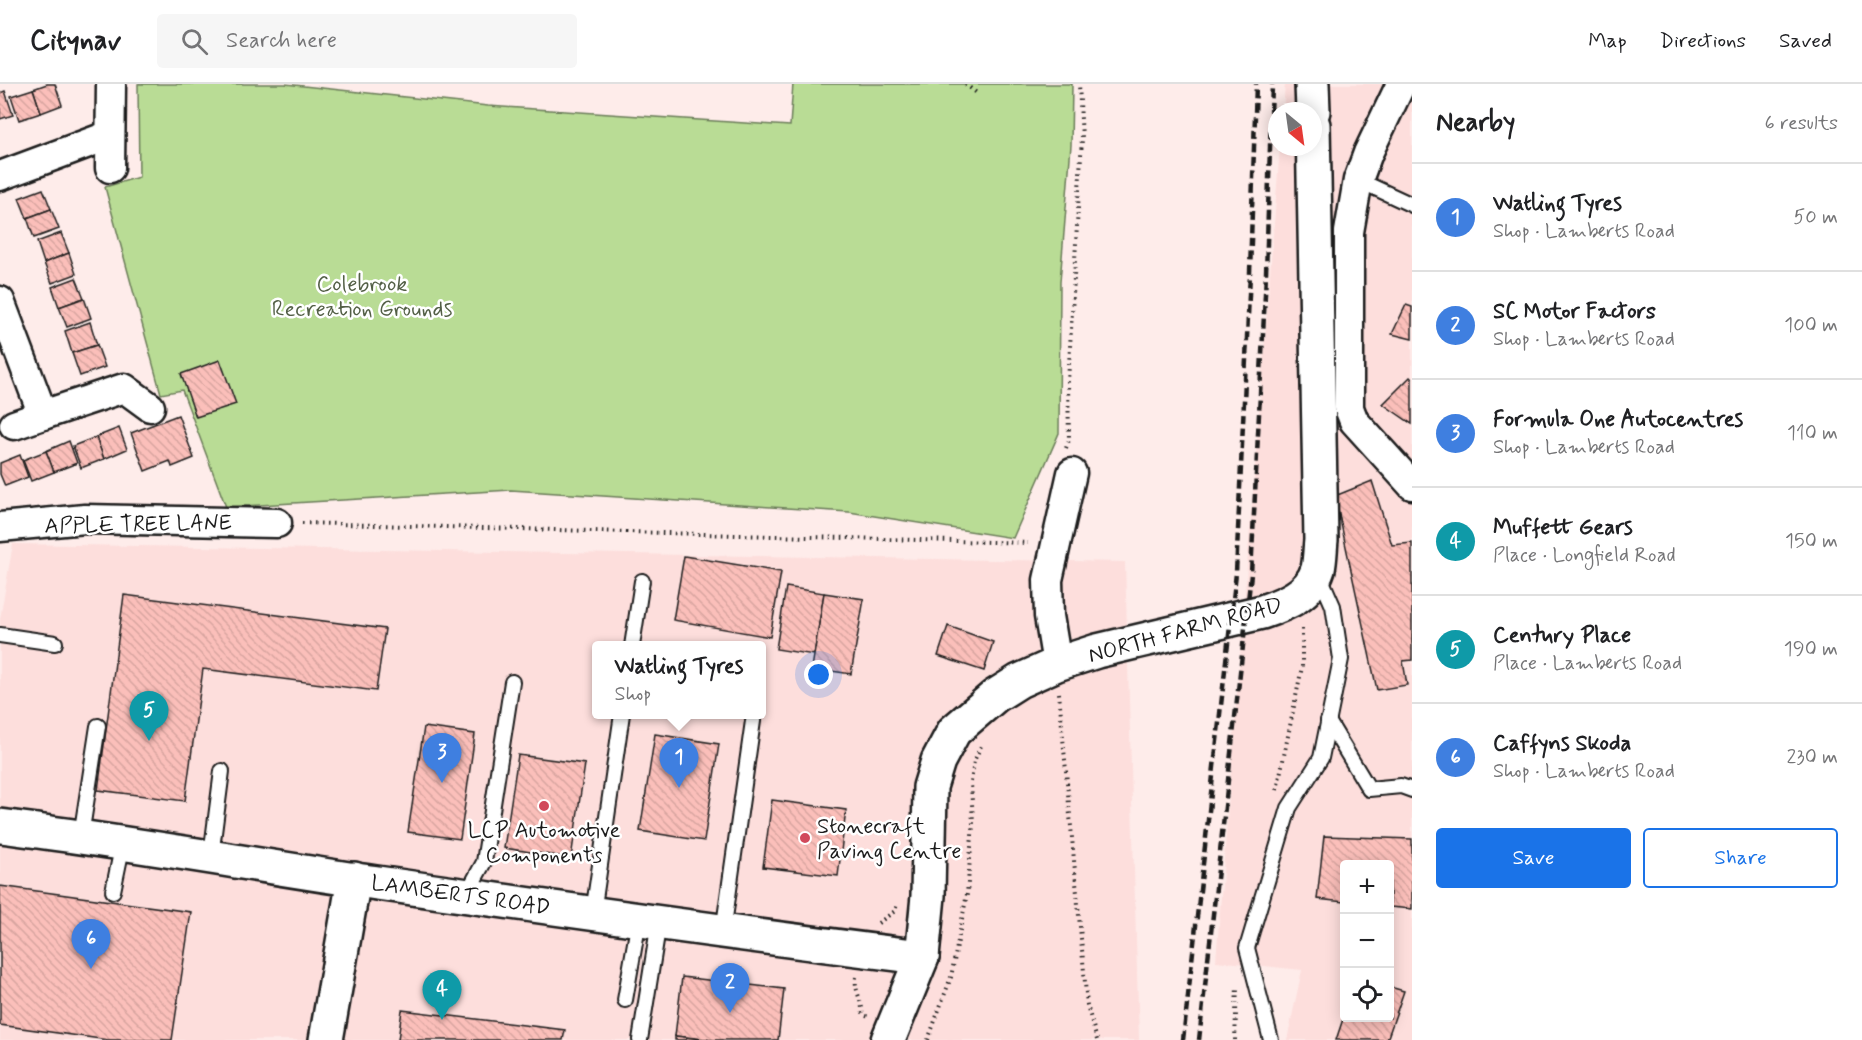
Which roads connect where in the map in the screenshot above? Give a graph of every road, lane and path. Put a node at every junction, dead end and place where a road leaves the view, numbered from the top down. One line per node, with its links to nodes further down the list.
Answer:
1 (111, 84): 8 (street)
2 (964, 84): 6 (path)
3 (1078, 84): 18 (path)
4 (1312, 84): 7 (street)
5 (1401, 84): 12 (street)
6 (978, 94)
7 (1313, 102)
8 (110, 135): 10 (street); 11 (street)
9 (1314, 156): 25 (street)
10 (110, 168)
11 (0, 176)
12 (1358, 180): 13 (lane); 19 (street)
13 (1412, 205)
14 (0, 301): 16 (street)
15 (150, 407): 16 (street)
16 (43, 415): 17 (street)
17 (14, 425)
18 (1068, 462): 30 (street)
19 (1412, 485)
20 (277, 523): 21 (street, APPLE TREE LANE); 23 (path)
21 (0, 527)
22 (1032, 535): 23 (path)
23 (1028, 543): 24 (path)
24 (1028, 553)
25 (1318, 570): 30 (street, NORTH FARM ROAD); 34 (lane)
26 (642, 581): 28 (lane)
27 (0, 635): 29 (lane)
28 (633, 641)
29 (55, 643)
30 (1054, 678): 46 (street, NORTH FARM ROAD); 56 (path)
31 (512, 682): 45 (lane)
32 (621, 719): 47 (lane)
33 (753, 719): 50 (lane)
34 (1328, 721): 38 (lane); 57 (lane)
35 (98, 726): 40 (lane)
36 (983, 743): 46 (path)
37 (222, 771): 42 (lane)
38 (1412, 790)
39 (0, 826): 40 (street, LAMBERTS ROAD)
40 (81, 836): 41 (street, LAMBERTS ROAD)
41 (123, 843): 42 (street, LAMBERTS ROAD); 44 (lane)
42 (211, 856): 43 (street, LAMBERTS ROAD)
43 (354, 879): 45 (street, LAMBERTS ROAD); 53 (street)
44 (114, 891)
45 (466, 895): 47 (street, LAMBERTS ROAD)
46 (928, 896): 49 (path); 51 (street, NORTH FARM ROAD)
47 (593, 913): 48 (street, LAMBERTS ROAD)
48 (649, 921): 50 (street, LAMBERTS ROAD); 52 (lane); 54 (lane)
49 (875, 924)
50 (723, 932): 51 (street, LAMBERTS ROAD)
51 (922, 957): 55 (street, NORTH FARM ROAD)
52 (625, 1000)
53 (326, 1040)
54 (640, 1040)
55 (888, 1040)
56 (1097, 1040)
57 (1271, 1040)

